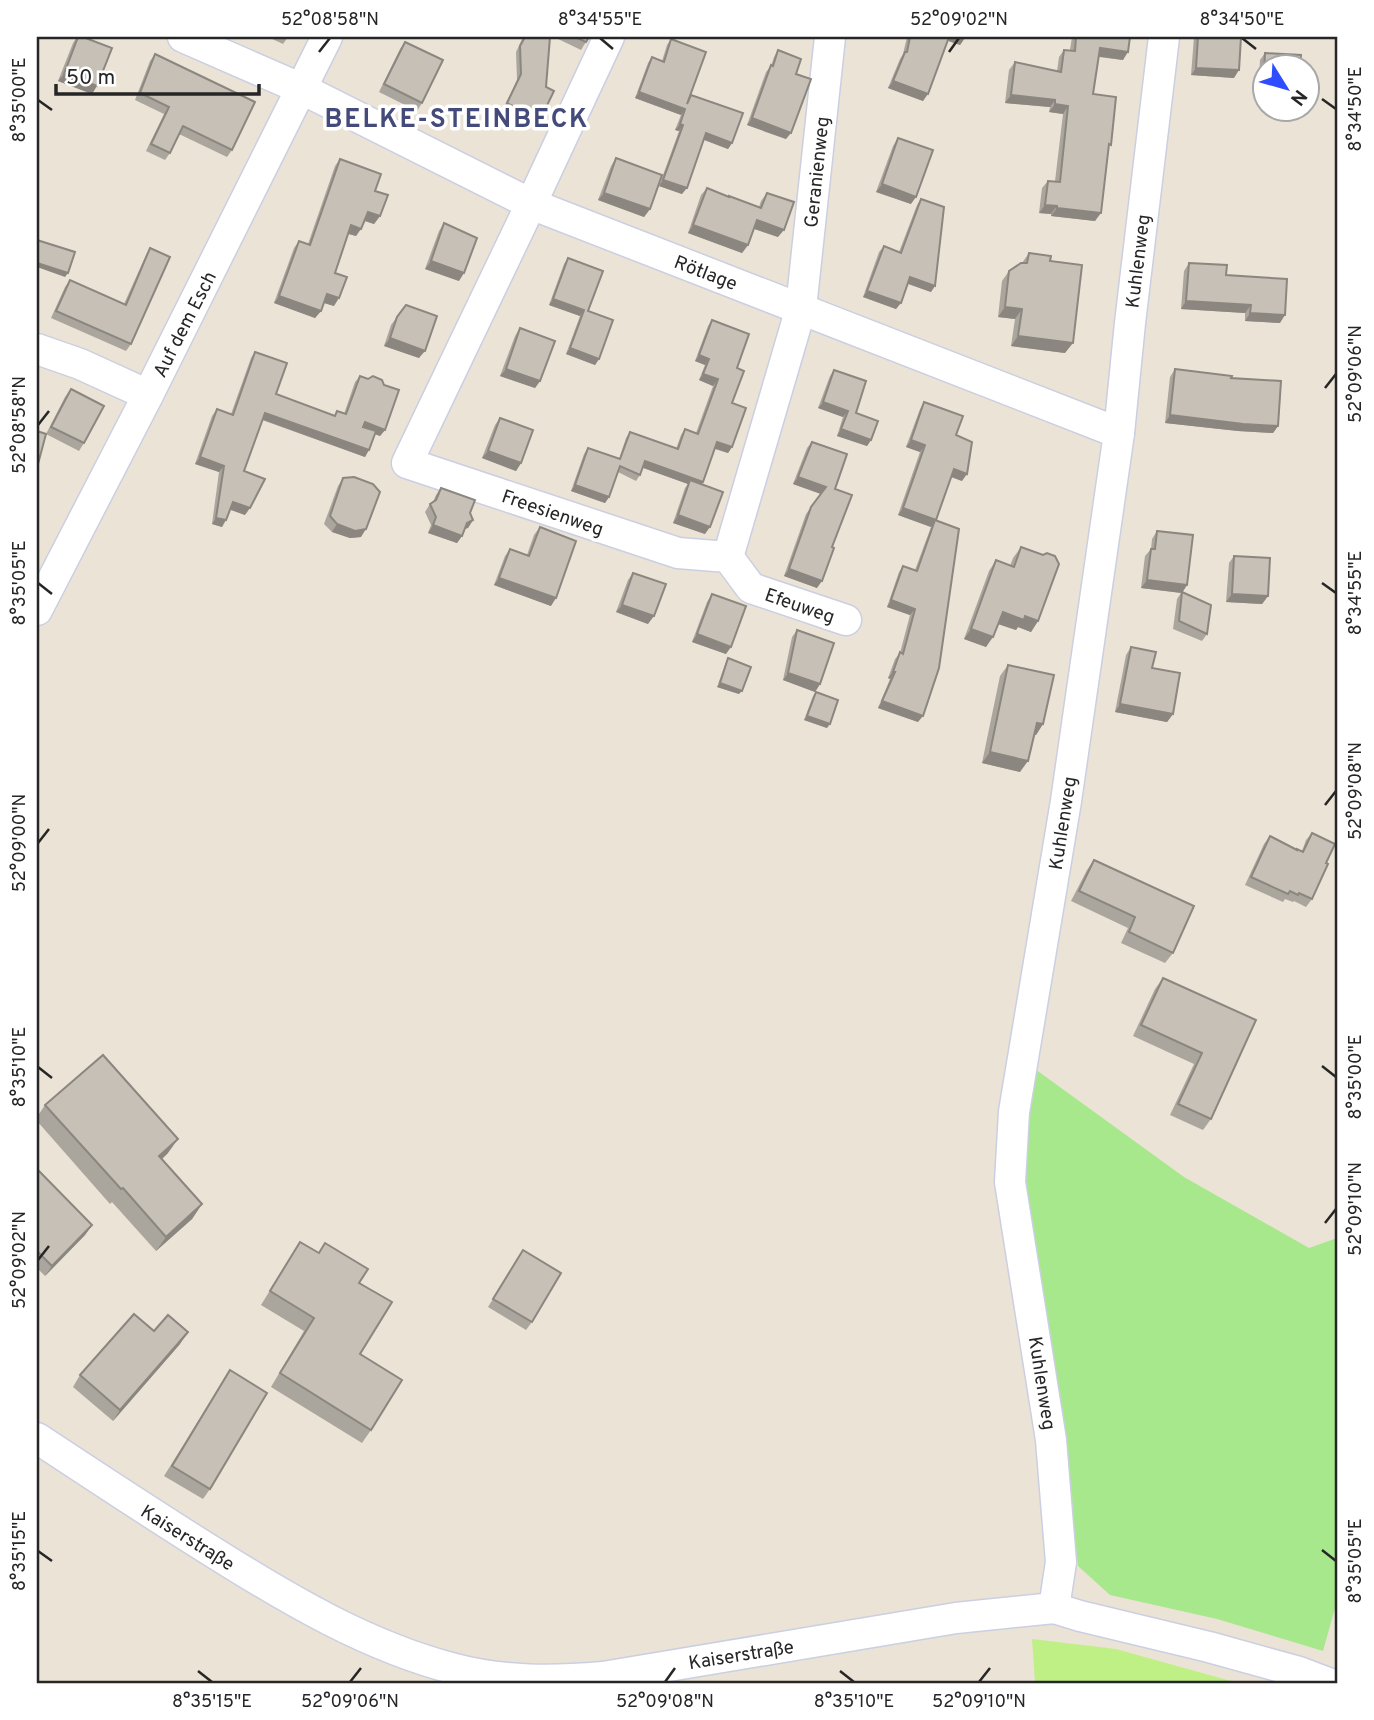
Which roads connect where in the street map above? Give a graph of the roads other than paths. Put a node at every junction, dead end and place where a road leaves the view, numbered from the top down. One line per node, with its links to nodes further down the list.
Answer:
1 (183, 37): 6 (street, Rötlage)
2 (327, 37): 6 (street, Auf dem Esch)
3 (608, 37): 7 (street)
4 (830, 37): 8 (street, Geranienweg)
5 (1164, 37): 11 (street, Kuhlenweg)
6 (302, 89): 7 (street, Rötlage); 10 (street, Auf dem Esch)
7 (531, 204): 8 (street, Rötlage); 12 (street, Freesienweg)
8 (801, 308): 11 (street, Rötlage); 12 (street)
9 (37, 349): 10 (street)
10 (148, 395): 13 (street, Auf dem Esch)
11 (1119, 432): 17 (street, Kuhlenweg)
12 (728, 557): 15 (street, Efeuweg)
13 (49, 561): 14 (street, Auf dem Esch)
14 (37, 610)
15 (846, 620)
16 (37, 1438): 17 (street, Kaiserstraße)
17 (1054, 1608): 18 (street, Kaiserstraße)
18 (1328, 1683)

